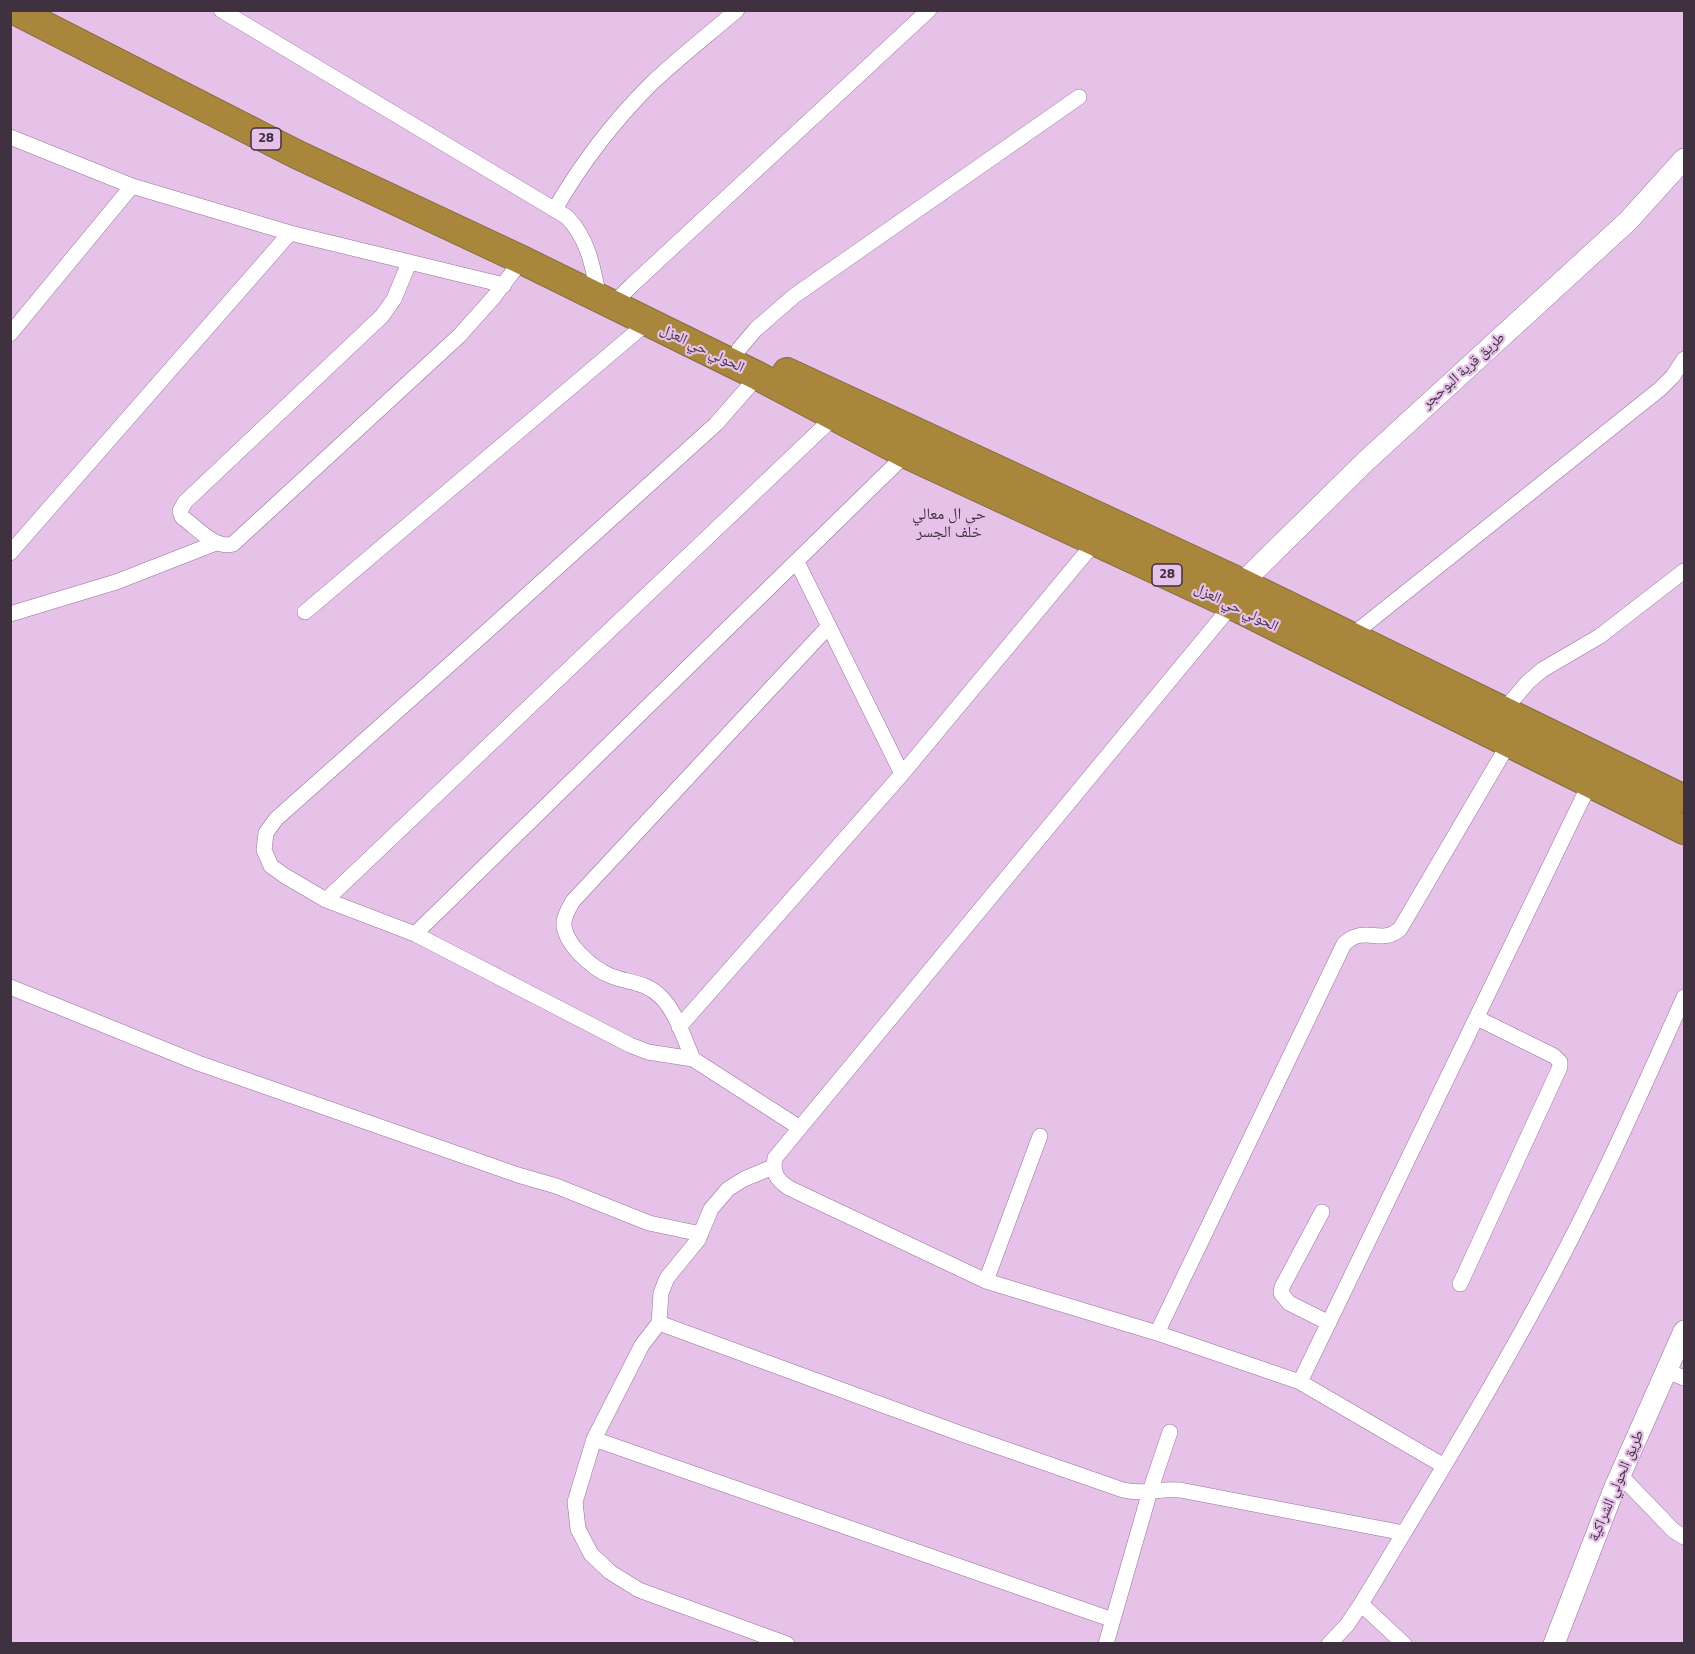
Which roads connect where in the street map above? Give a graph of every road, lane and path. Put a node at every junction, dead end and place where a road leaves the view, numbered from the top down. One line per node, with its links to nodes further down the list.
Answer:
1 (14, 10): 11 (highway, 28)
2 (221, 10): 9 (street)
3 (737, 10): 9 (street)
4 (929, 10): 14 (street)
5 (1079, 97): 17 (street)
6 (10, 137): 8 (street)
7 (1684, 159): 27 (street, طريق قرية البوحجر)
8 (132, 186): 10 (street); 16 (street)
9 (555, 209): 14 (street)
10 (290, 233): 12 (street); 24 (street)
11 (522, 260): 13 (street); 14 (highway, 28)
12 (409, 263): 13 (street); 23 (street)
13 (504, 285): 23 (street)
14 (606, 301): 15 (highway, 28)
15 (648, 322): 17 (highway, الحولي حي العزل / 28); 19 (highway, الحولي حي العزل / 28); 28 (street)
16 (10, 334)
17 (739, 349): 27 (highway, الحولي حي العزل / 28)
18 (1684, 359): 31 (street)
19 (758, 376): 20 (highway, الحولي حي العزل / 28); 38 (street)
20 (834, 417): 21 (highway, الحولي حي العزل / 28); 38 (street)
21 (906, 454): 22 (highway, الحولي حي العزل / 28); 25 (street)
22 (1095, 542): 27 (highway, الحولي حي العزل / 28); 34 (street)
23 (216, 543): 29 (street)
24 (10, 553)
25 (797, 562): 30 (street); 39 (street)
26 (1684, 571): 32 (street)
27 (1237, 594): 31 (highway, الحولي حي العزل / 28); 33 (highway, الحولي حي العزل / 28); 45 (street)
28 (305, 612)
29 (10, 614)
30 (828, 627): 34 (street); 43 (street)
31 (1351, 636): 32 (highway, الحولي حي العزل / 28)
32 (1503, 711): 36 (highway, الحولي حي العزل / 28)
33 (1509, 743): 35 (highway, الحولي حي العزل / 28); 55 (street)
34 (902, 774): 43 (street)
35 (1590, 783): 37 (highway, الحولي حي العزل / 28); 42 (street)
36 (1684, 799)
37 (1684, 830)
38 (326, 900): 39 (street)
39 (415, 934): 44 (street)
40 (10, 987): 49 (street)
41 (1684, 997): 60 (street)
42 (1477, 1018): 51 (street); 53 (street)
43 (679, 1027): 44 (street)
44 (693, 1059): 45 (street)
45 (800, 1128): 47 (street)
46 (1040, 1136): 50 (street)
47 (773, 1167): 49 (street); 50 (street)
48 (1322, 1212): 53 (street)
49 (701, 1234): 52 (street)
50 (986, 1281): 55 (street)
51 (1460, 1284)
52 (659, 1323): 59 (street); 62 (street)
53 (1329, 1323): 57 (street)
54 (1684, 1331): 56 (street, طريق الحولي الشراكية)
55 (1157, 1333): 57 (street)
56 (1676, 1375): 61 (street, طريق الحولي الشراكية)
57 (1300, 1382): 60 (street)
58 (1170, 1432): 62 (street)
59 (594, 1439): 66 (street); 67 (street)
60 (1444, 1466): 63 (street)
61 (1620, 1475): 64 (street); 71 (street, طريق الحولي الشراكية)
62 (1150, 1491): 63 (street); 66 (street)
63 (1404, 1533): 65 (street)
64 (1684, 1537)
65 (1361, 1604): 69 (street); 70 (street)
66 (1113, 1620): 68 (street)
67 (787, 1644)
68 (1106, 1644)
69 (1329, 1644)
70 (1404, 1644)
71 (1554, 1644)

